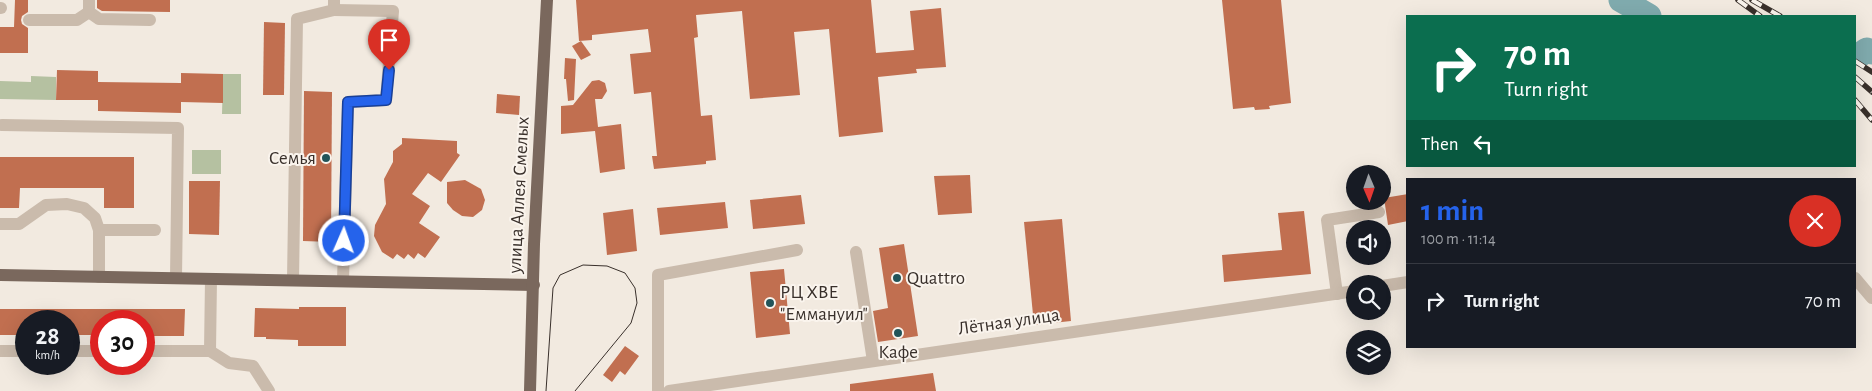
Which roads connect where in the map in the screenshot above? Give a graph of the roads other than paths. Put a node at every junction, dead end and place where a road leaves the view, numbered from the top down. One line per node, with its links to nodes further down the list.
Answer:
1 (547, 0): 21 (main road, улица Аллея Смелых)
2 (334, 5): 18 (street); 19 (street)
3 (89, 6): 4 (street); 5 (street)
4 (29, 20)
5 (150, 20)
6 (2, 125): 15 (street)
7 (1379, 212): 24 (street)
8 (0, 224): 9 (street)
9 (98, 230): 10 (street); 14 (street)
10 (154, 230)
11 (797, 250): 33 (street)
12 (856, 252): 30 (street)
13 (0, 274): 14 (main road)
14 (99, 276): 15 (main road)
15 (176, 278): 16 (main road)
16 (211, 279): 18 (main road); 29 (street)
17 (1856, 279): 25 (street)
18 (292, 280): 19 (main road)
19 (342, 281): 21 (main road)
20 (1406, 282): 22 (street)
21 (534, 285): 32 (main road, улица Аллея Смелых)
22 (1391, 285)
23 (1346, 292): 24 (street, Лётная улица)
24 (1337, 294): 30 (street, Лётная улица)
25 (1872, 298)
26 (0, 351): 27 (street)
27 (15, 351)
28 (155, 351): 29 (street)
29 (210, 351): 31 (street)
30 (873, 361): 34 (street, Лётная улица)
31 (269, 391)
32 (530, 391)
33 (658, 391)
34 (669, 391)

